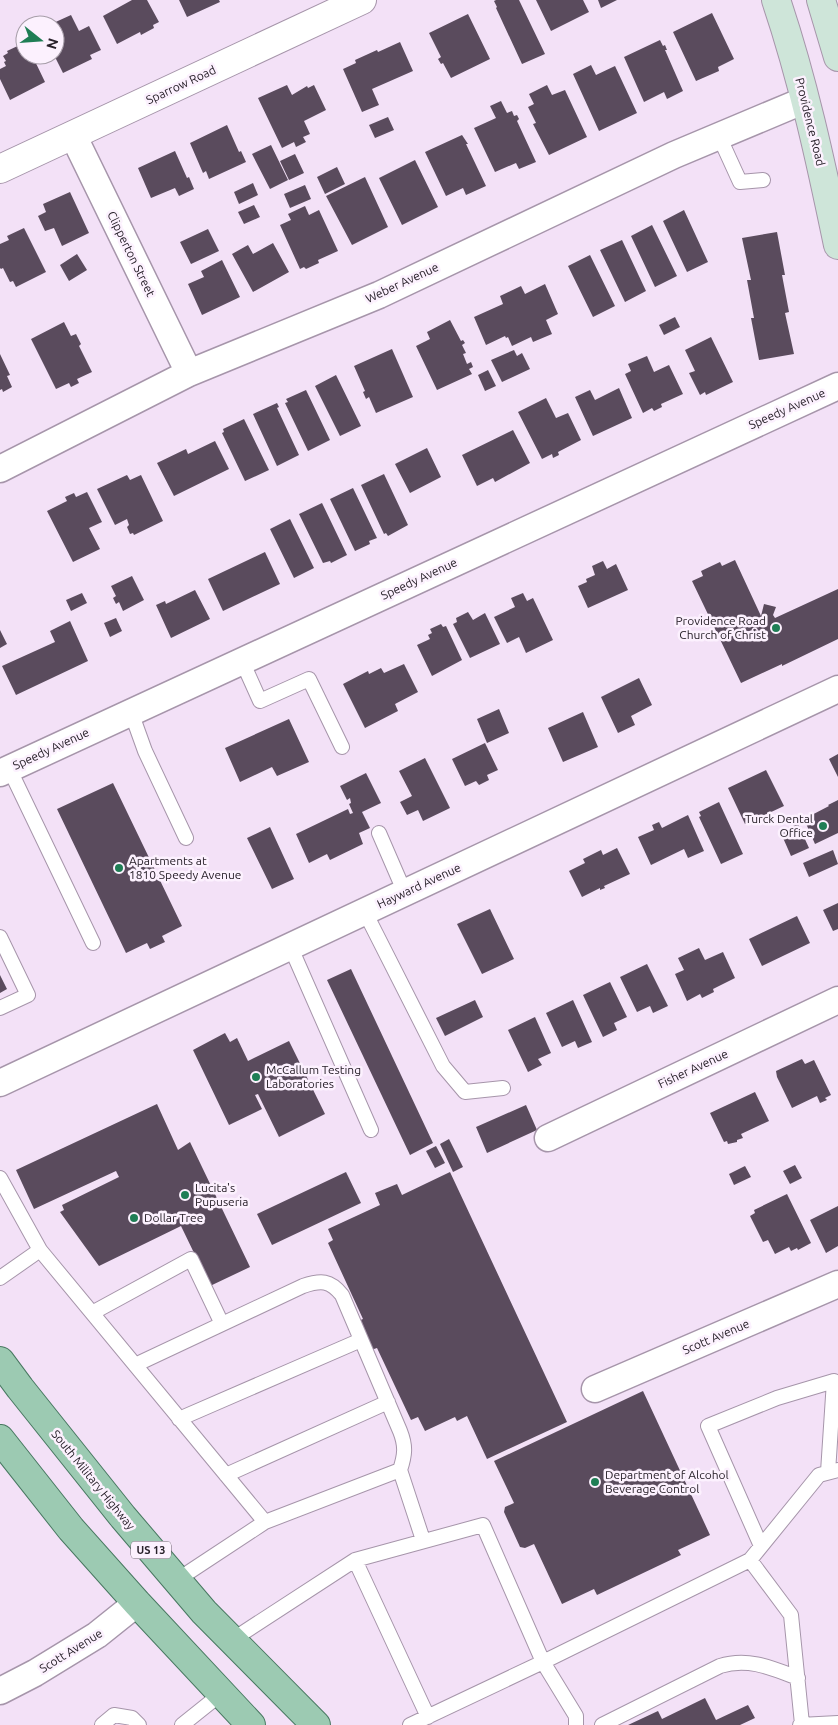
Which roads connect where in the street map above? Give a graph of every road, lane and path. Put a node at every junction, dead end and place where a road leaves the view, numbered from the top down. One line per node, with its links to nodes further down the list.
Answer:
1 (362, 0): 6 (street, Sparrow Road)
2 (776, 0): 5 (main road, Providence Road)
3 (820, 0): 4 (main road)
4 (838, 58)
5 (805, 100): 7 (street, Weber Avenue); 10 (main road, Providence Road)
6 (73, 135): 8 (street, Sparrow Road); 11 (street, Clipperton Street)
7 (720, 136): 9 (lane); 11 (street, Weber Avenue)
8 (0, 169)
9 (763, 180)
10 (838, 245)
11 (190, 372): 13 (street, Weber Avenue)
12 (838, 386): 14 (street, Speedy Avenue)
13 (0, 470)
14 (242, 661): 16 (street, Speedy Avenue); 17 (lane)
15 (838, 689): 21 (street, Hayward Avenue)
16 (131, 712): 18 (street, Speedy Avenue); 20 (lane)
17 (342, 747)
18 (4, 770): 24 (lane)
19 (379, 833): 21 (lane)
20 (186, 838)
21 (405, 892): 22 (street, Hayward Avenue)
22 (364, 912): 25 (street, Hayward Avenue); 29 (lane)
23 (0, 937): 27 (lane)
24 (93, 943)
25 (291, 948): 28 (street, Hayward Avenue); 30 (lane)
26 (838, 1000): 31 (street, Fisher Avenue)
27 (0, 1008)
28 (0, 1083)
29 (503, 1088)
30 (371, 1130)
31 (548, 1138)
32 (0, 1178): 33 (lane)
33 (40, 1250): 34 (lane); 36 (lane)
34 (0, 1278)
35 (838, 1284): 41 (street, Scott Avenue)
36 (92, 1312): 37 (lane); 40 (lane)
37 (222, 1324): 38 (lane); 40 (lane)
38 (361, 1340): 42 (lane); 43 (lane)
39 (0, 1361): 53 (main road, South Military Highway / US 13)
40 (135, 1365): 43 (lane)
41 (595, 1389)
42 (388, 1402): 45 (lane); 47 (lane)
43 (180, 1419): 47 (lane)
44 (0, 1439): 54 (main road)
45 (400, 1470): 48 (lane); 49 (lane)
46 (833, 1471): 50 (lane); 50 (lane)
47 (226, 1475): 48 (lane)
48 (265, 1522): 53 (lane)
49 (423, 1540): 51 (lane); 56 (lane)
50 (761, 1546): 52 (lane)
51 (355, 1560): 55 (lane); 60 (lane)
52 (750, 1560): 56 (lane); 57 (lane)
53 (177, 1580): 55 (main road, South Military Highway / US 13)
54 (137, 1603): 58 (street, Scott Avenue); 59 (main road)
55 (232, 1640): 67 (main road, South Military Highway / US 13)
56 (543, 1662): 60 (lane); 69 (lane)
57 (798, 1678): 62 (lane); 70 (lane)
58 (0, 1691)
59 (222, 1693): 65 (lane); 66 (main road)
60 (428, 1717): 68 (lane)
61 (838, 1723): 62 (lane)
62 (801, 1724)
63 (102, 1725): 64 (lane)
64 (138, 1725)
65 (182, 1725)
66 (251, 1725)
67 (316, 1725)
68 (410, 1725)
69 (576, 1725)
70 (602, 1725)

